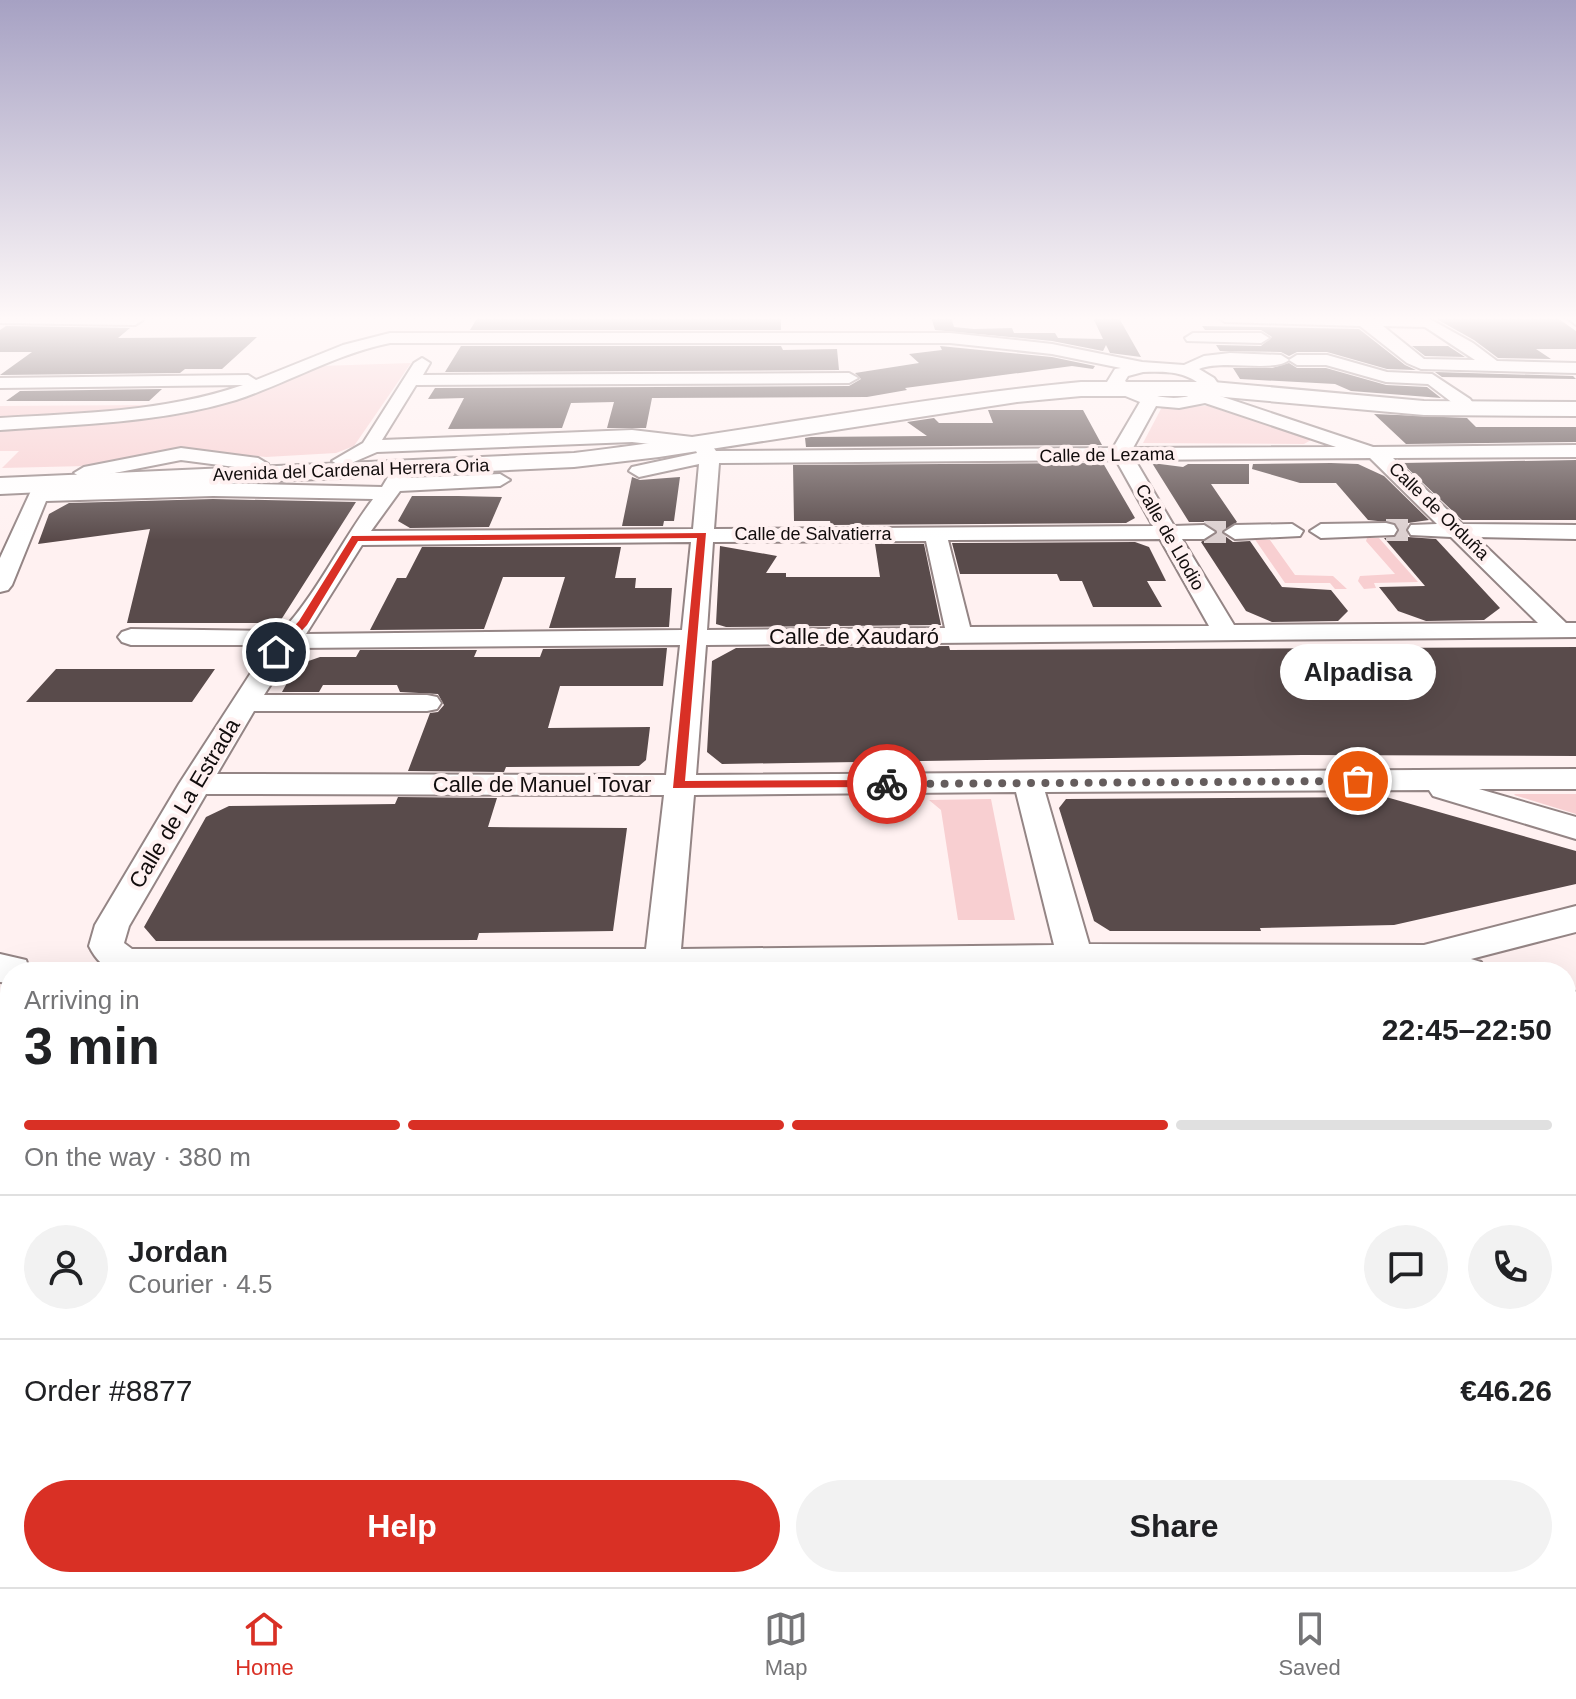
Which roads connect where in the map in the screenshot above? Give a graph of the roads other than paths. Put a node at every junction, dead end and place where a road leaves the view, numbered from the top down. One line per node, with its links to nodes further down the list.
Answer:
1 (223, 391): 12 (street)
2 (239, 391): 12 (street)
3 (404, 391): 22 (street)
4 (991, 391): 17 (main road, Avenida del Cardenal Herrera Oria)
5 (1046, 391): 18 (main road, Avenida del Cardenal Herrera Oria)
6 (1136, 391): 13 (street)
7 (1207, 391): 13 (street)
8 (1212, 391): 20 (street, Calle de Orduña)
9 (1222, 391): 15 (main road, Avenida del Cardenal Herrera Oria)
10 (1226, 391): 14 (main road, Avenida del Cardenal Herrera Oria)
11 (1448, 391): 14 (street)
12 (212, 400): 16 (street)
13 (1150, 400): 21 (street)
14 (1464, 403): 15 (main road, Avenida del Cardenal Herrera Oria)
15 (1576, 406)
16 (0, 424)
17 (671, 440): 18 (street, Avenida del Cardenal Herrera Oria); 22 (main road, Avenida del Cardenal Herrera Oria); 22 (street, Avenida del Cardenal Herrera Oria)
18 (705, 450): 21 (street, Calle de Lezama); 23 (street, Calle de Lezama); 26 (main road, Avenida del Cardenal Herrera Oria); 39 (street)
19 (1576, 451): 20 (street, Calle de Lezama)
20 (1375, 452): 21 (street, Calle de Lezama); 33 (street, Calle de Orduña)
21 (1123, 455): 34 (street, Calle de Llodio)
22 (359, 459): 24 (main road, Avenida del Cardenal Herrera Oria); 26 (main road, Avenida del Cardenal Herrera Oria); 28 (main road, Avenida del Cardenal Herrera Oria)
23 (639, 471)
24 (0, 477)
25 (500, 480): 26 (street)
26 (393, 482): 28 (street, Avenida del Cardenal Herrera Oria); 40 (street, Calle de La Estrada)
27 (0, 486): 28 (main road, Avenida del Cardenal Herrera Oria)
28 (41, 490): 41 (street)
29 (1386, 530): 32 (street)
30 (1419, 530): 33 (street)
31 (1292, 531): 36 (street)
32 (1321, 531)
33 (1459, 531): 37 (street); 42 (street, Calle de Orduña)
34 (1166, 532): 35 (street, Calle de Salvatierra); 38 (street, Calle de Salvatierra); 43 (street, Calle de Llodio)
35 (1204, 532)
36 (1235, 532)
37 (1576, 532)
38 (935, 533): 39 (street, Calle de Salvatierra); 44 (street)
39 (702, 535): 40 (street, Calle de Salvatierra); 47 (street)
40 (355, 538): 46 (street, Calle de La Estrada)
41 (0, 585)
42 (1568, 630): 43 (street, Calle de Xaudaró)
43 (1225, 632): 44 (street, Calle de Xaudaró)
44 (959, 635): 47 (street, Calle de Xaudaró)
45 (131, 637): 46 (street, Calle de Xaudaró)
46 (288, 639): 47 (street, Calle de Xaudaró); 48 (street, Calle de La Estrada)
47 (693, 639): 54 (street)
48 (244, 703): 49 (street); 53 (street, Calle de La Estrada)
49 (427, 703)
50 (1576, 779): 51 (street, Calle de Manuel Tovar)
51 (1418, 780): 52 (street, Calle de Manuel Tovar); 56 (street, Calle de Manuel Tovar)
52 (1028, 783): 54 (street, Calle de Manuel Tovar); 55 (street); 61 (street)
53 (194, 784): 54 (street, Calle de Manuel Tovar); 59 (street, Calle de La Estrada)
54 (678, 785): 60 (street)
55 (1062, 803)
56 (1576, 828)
57 (1576, 919): 58 (street)
58 (1423, 958): 62 (street); 63 (street)
59 (129, 962)
60 (660, 962)
61 (1077, 962)
62 (1296, 962)
63 (1436, 962)

